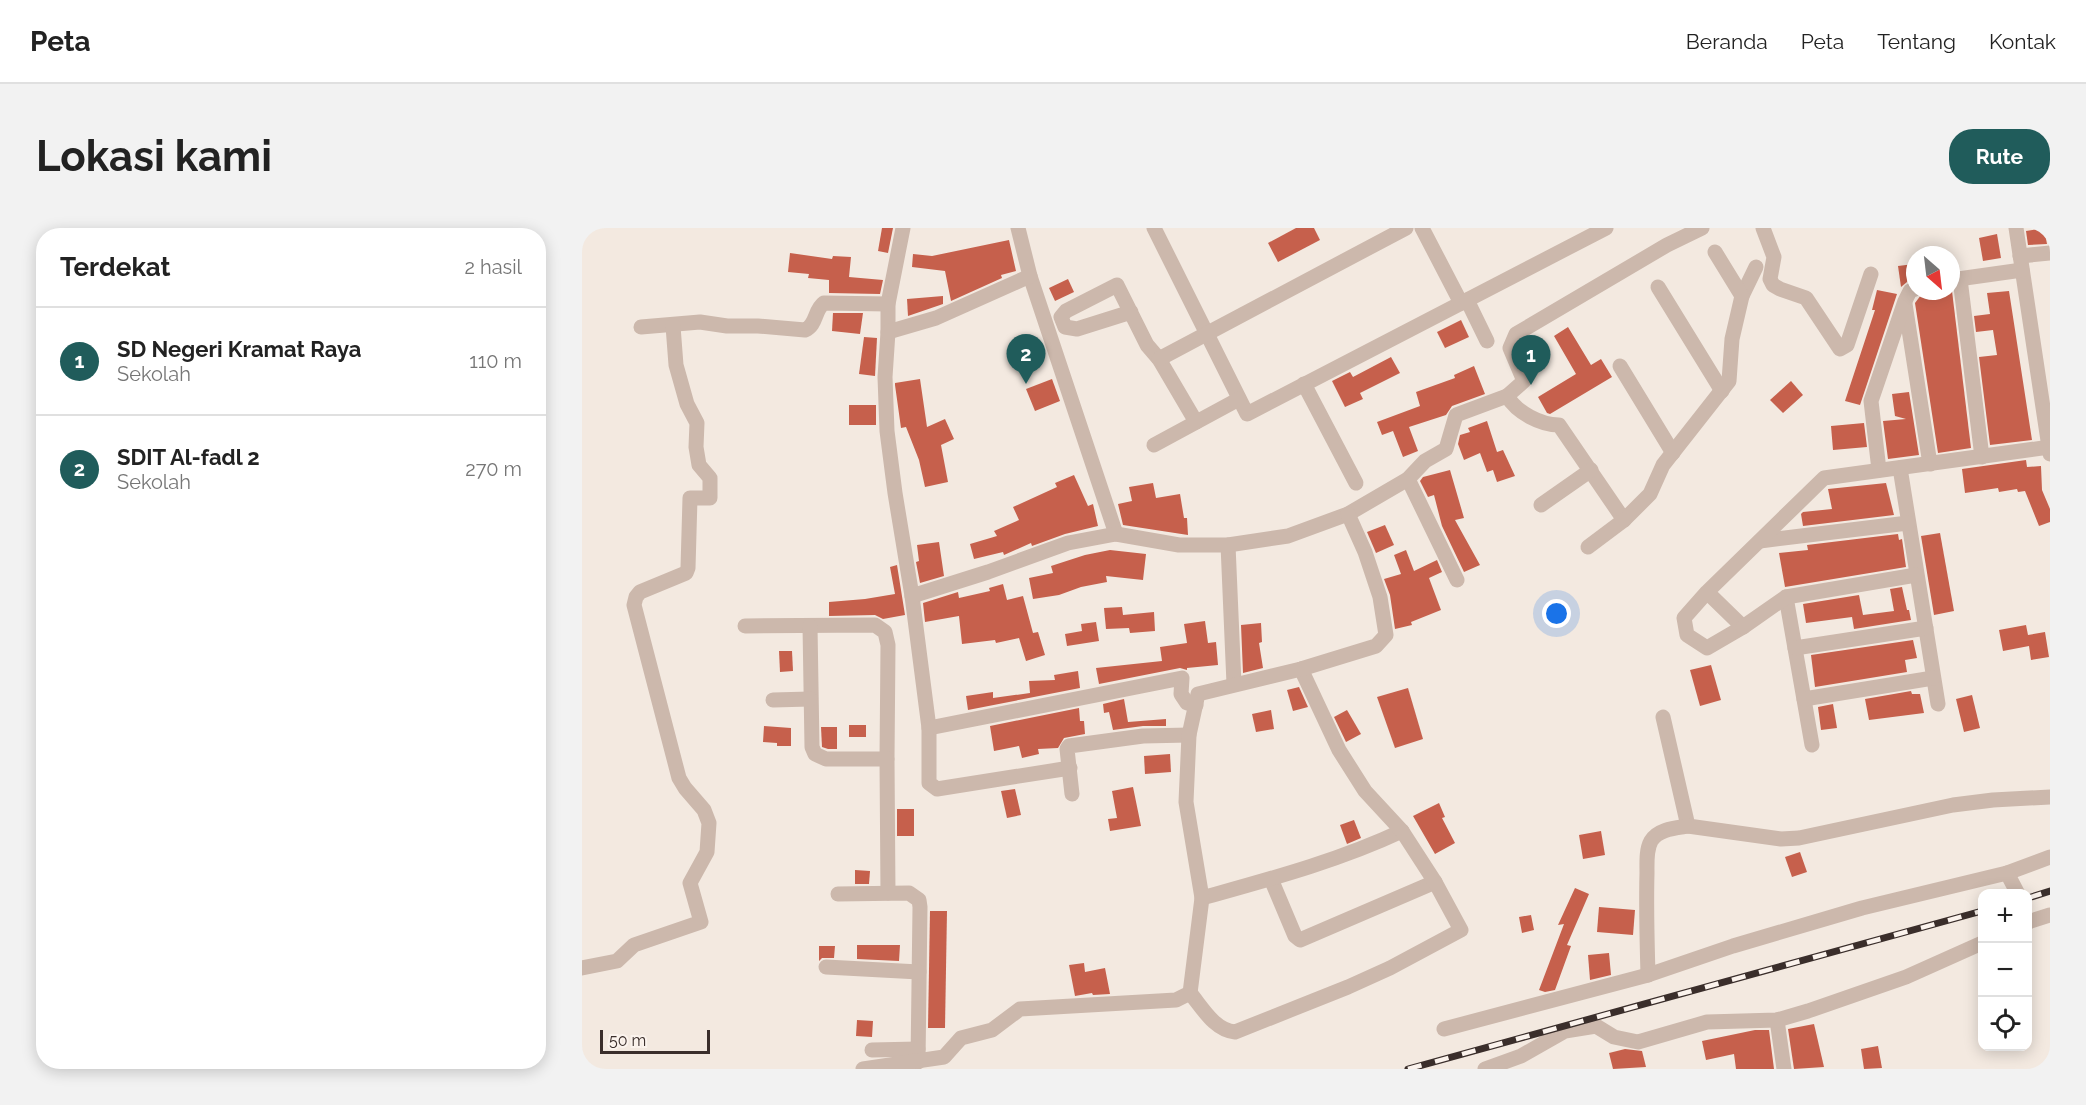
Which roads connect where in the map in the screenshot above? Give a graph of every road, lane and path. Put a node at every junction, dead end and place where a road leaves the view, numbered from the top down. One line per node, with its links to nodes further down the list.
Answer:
1 (903, 228): 22 (street)
2 (1018, 228): 15 (street)
3 (1154, 228): 27 (street)
4 (1406, 228): 27 (street)
5 (1422, 228): 20 (street)
6 (1606, 228): 20 (street)
7 (1702, 228): 33 (street)
8 (1763, 228): 14 (street)
9 (2016, 228): 12 (street)
10 (1715, 252): 18 (street)
11 (2050, 253): 12 (street)
12 (2021, 263): 16 (street); 37 (street)
13 (1756, 267): 18 (street)
14 (1871, 274)
15 (1030, 276): 26 (street); 50 (street)
16 (1960, 279)
17 (1658, 287): 32 (street)
18 (1742, 296): 32 (street)
19 (1958, 300): 39 (street)
20 (1464, 301): 28 (street); 31 (street)
21 (1905, 301): 40 (street); 43 (street)
22 (888, 304): 24 (street); 26 (street)
23 (1131, 312): 29 (street)
24 (673, 326): 25 (street); 95 (street)
25 (641, 327)
26 (888, 332): 57 (street)
27 (1207, 334): 29 (street); 34 (street)
28 (1487, 341)
29 (1159, 359): 35 (street)
30 (1620, 366): 38 (street)
31 (1304, 384): 34 (street); 45 (street)
32 (1722, 391): 38 (street)
33 (1507, 396): 42 (street); 44 (street)
34 (1239, 399): 35 (street)
35 (1196, 422): 36 (street)
36 (1154, 445)
37 (2050, 449): 39 (street)
38 (1673, 453): 48 (street)
39 (1982, 457): 40 (street)
40 (1930, 464): 41 (street)
41 (1900, 468): 43 (street); 49 (street)
42 (1591, 470): 46 (street); 48 (street)
43 (1879, 470): 51 (street)
44 (1408, 479): 47 (street); 55 (street)
45 (1356, 483)
46 (1541, 504)
47 (1348, 514): 52 (street); 64 (street)
48 (1624, 520): 53 (street)
49 (1908, 523): 51 (street); 54 (street)
50 (1116, 534): 52 (street); 57 (street)
51 (1760, 541): 56 (street)
52 (1228, 545): 66 (street)
53 (1588, 547)
54 (1916, 575): 58 (street); 62 (street)
55 (1457, 580)
56 (1707, 592): 61 (street); 61 (street)
57 (912, 596): 73 (street)
58 (1786, 597): 61 (street); 63 (street)
59 (745, 626): 60 (street)
60 (810, 626): 67 (street); 76 (street)
61 (1743, 627)
62 (1926, 628): 63 (street); 65 (street)
63 (1795, 648): 68 (street)
64 (1301, 669): 66 (street); 81 (street)
65 (1933, 678): 68 (street); 70 (street)
66 (1234, 684): 71 (street)
67 (810, 699): 69 (street); 76 (street)
68 (1804, 699): 75 (street)
69 (773, 700)
70 (1938, 704)
71 (1196, 705): 73 (street); 74 (street)
72 (1663, 717): 80 (street)
73 (929, 728): 77 (street)
74 (1188, 735): 77 (street); 90 (street)
75 (1812, 745)
76 (887, 759): 87 (street)
77 (1070, 768): 78 (street)
78 (1072, 794)
79 (2050, 797): 80 (street)
80 (1688, 826): 97 (street)
81 (1402, 831): 84 (street); 85 (street)
82 (2050, 857): 83 (street)
83 (2007, 873): 86 (street); 97 (street)
84 (1270, 879): 85 (street); 90 (street)
85 (1436, 882): 98 (street)
86 (2015, 889)
87 (888, 893): 88 (street); 96 (street)
88 (838, 894)
89 (1225, 902): 90 (street)
90 (1202, 904): 98 (street)
91 (2050, 915): 92 (street)
92 (2032, 918)
93 (1981, 943): 99 (street)
94 (826, 967): 96 (street)
95 (582, 968)
96 (919, 972): 102 (street)
97 (1648, 975): 100 (street)
98 (1190, 993): 102 (street)
99 (1777, 1020): 104 (street); 105 (street)
100 (1444, 1029)
101 (872, 1050): 102 (street)
102 (918, 1056): 103 (street)
103 (862, 1069)
104 (1485, 1069)
105 (1784, 1069)

